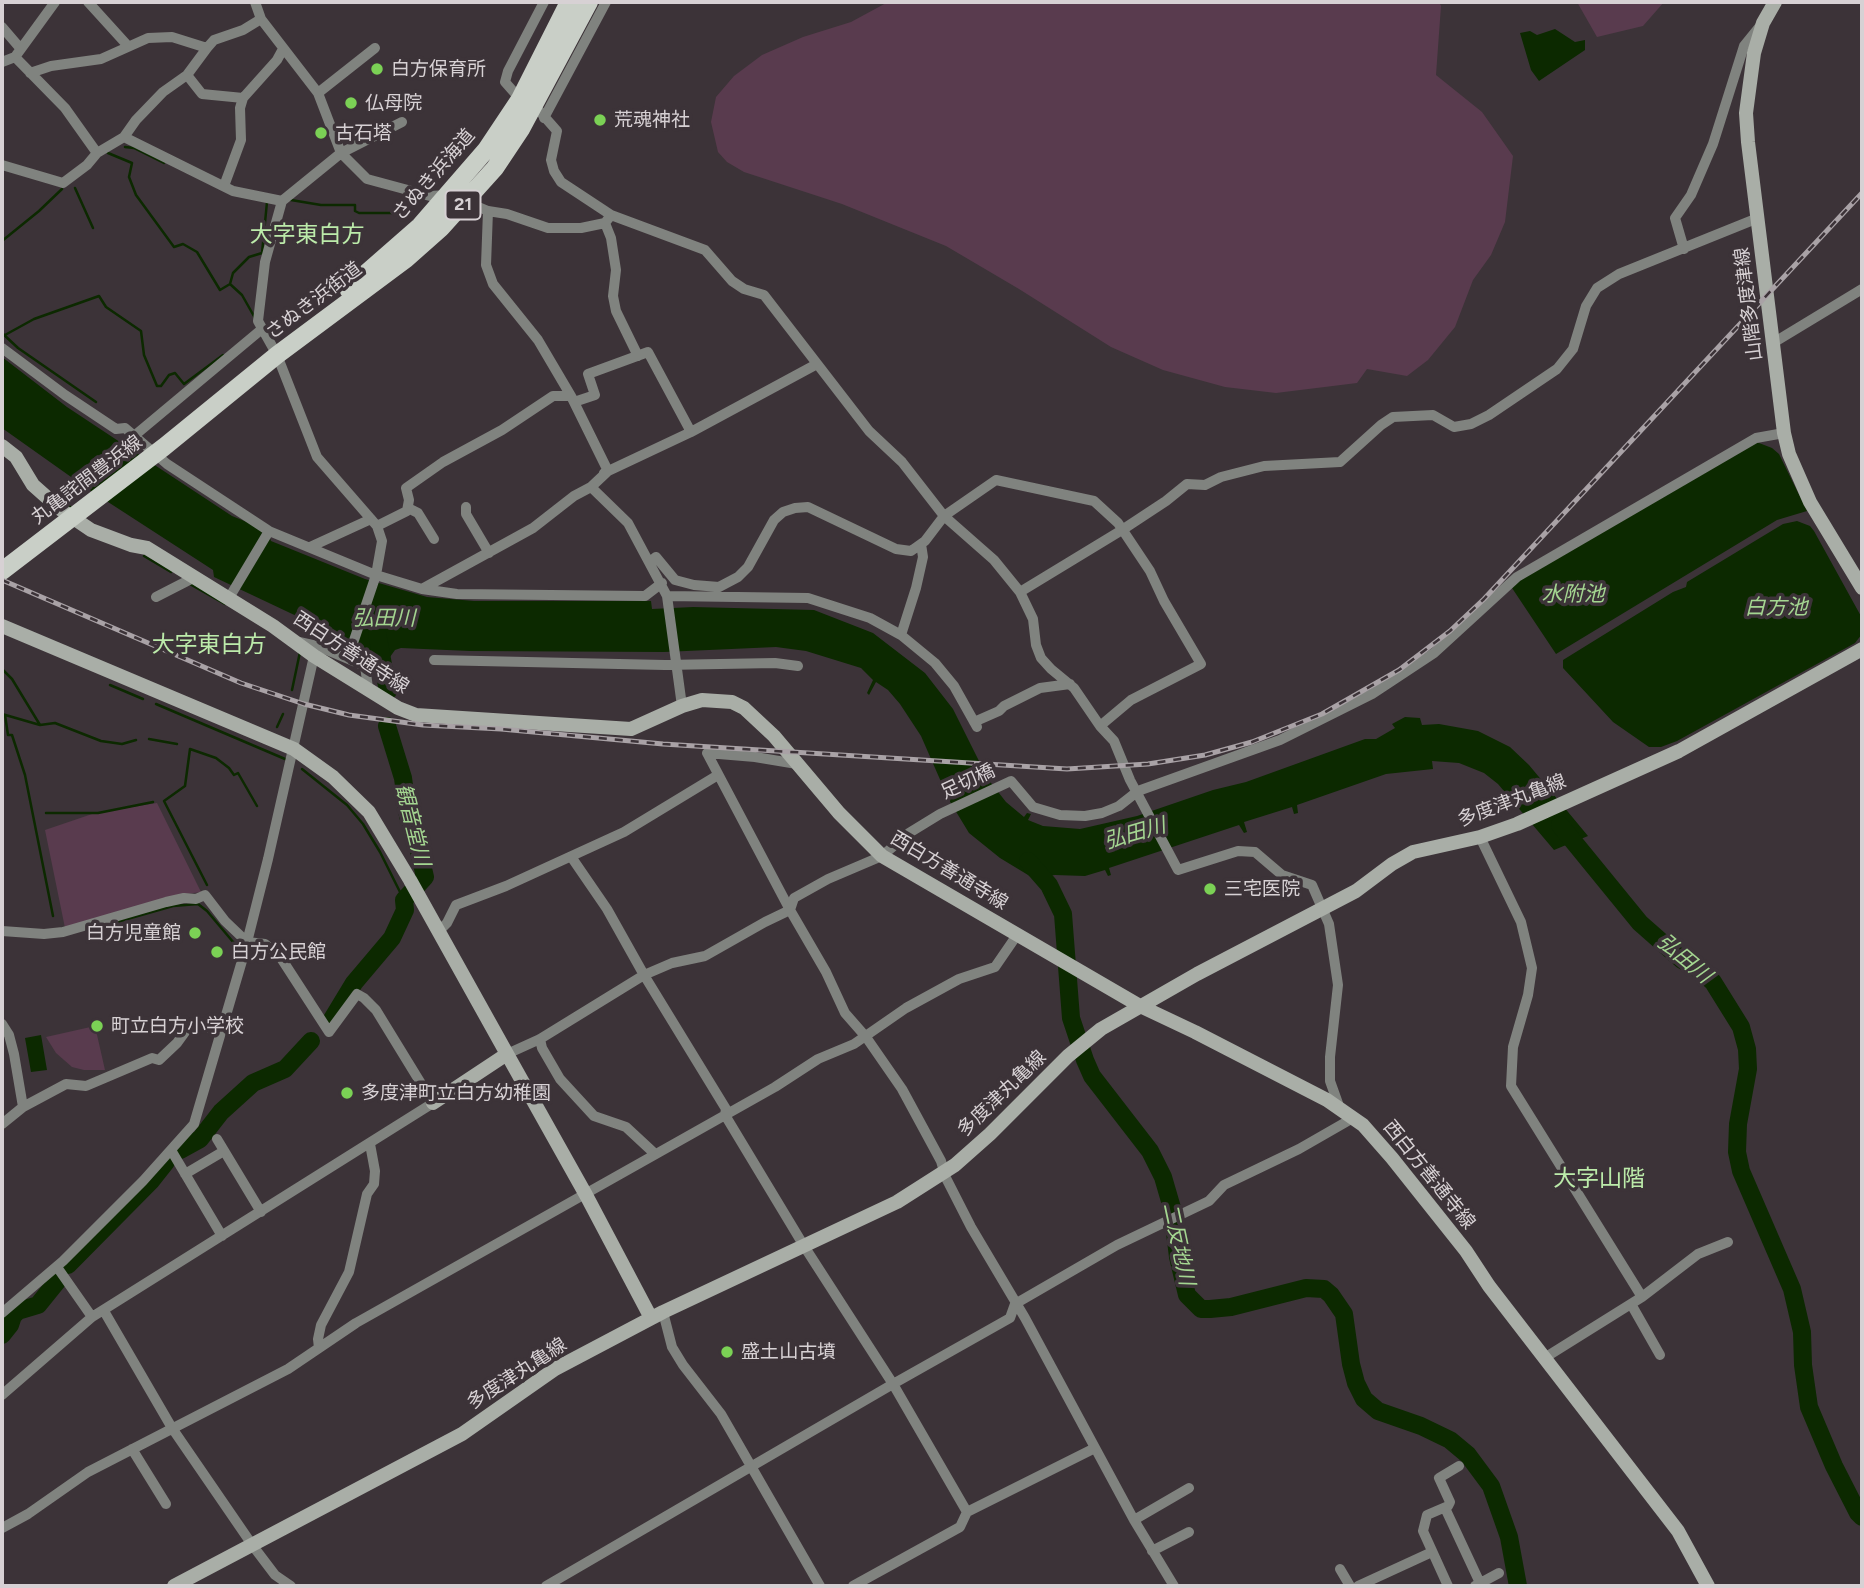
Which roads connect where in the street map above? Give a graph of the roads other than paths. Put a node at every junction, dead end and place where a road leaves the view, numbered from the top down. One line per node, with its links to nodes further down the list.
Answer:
1 (55, 2): 16 (street)
2 (88, 2): 12 (street)
3 (255, 2): 9 (street)
4 (544, 2): 22 (street)
5 (569, 2): 22 (main road, さぬき浜街道 / 21)
6 (589, 2): 22 (main road, さぬき浜街道 / 21)
7 (606, 2): 22 (street)
8 (1775, 2): 10 (main road, 山階多度津線)
9 (261, 19): 13 (street); 15 (street)
10 (1763, 23): 33 (main road, 山階多度津線); 35 (street)
11 (2, 27): 16 (street)
12 (128, 46): 13 (street); 18 (street)
13 (207, 48): 19 (street)
14 (375, 48): 20 (street)
15 (283, 49): 20 (street); 21 (street)
16 (18, 52): 17 (street); 18 (street)
17 (2, 62)
18 (30, 73): 25 (street)
19 (187, 75): 21 (street); 24 (street)
20 (318, 93): 26 (street)
21 (243, 98): 28 (street)
22 (533, 108): 29 (main road, さぬき浜海道 / 21); 31 (main road, さぬき浜街道 / 21); 34 (street)
23 (402, 122): 26 (street)
24 (124, 137): 25 (street); 28 (street)
25 (97, 153): 27 (street)
26 (341, 153): 29 (street); 30 (street)
27 (2, 165)
28 (223, 186): 30 (street)
29 (449, 195): 31 (street); 40 (main road, さぬき浜海道 / 21)
30 (282, 201): 37 (street)
31 (466, 202): 32 (street); 40 (main road, さぬき浜街道 / 21)
32 (488, 211): 34 (street); 43 (street)
33 (1758, 218): 35 (street); 38 (main road, 山階多度津線)
34 (608, 219): 41 (street); 42 (street)
35 (1684, 249): 55 (street)
36 (1862, 289): 38 (street)
37 (262, 329): 40 (street); 46 (street)
38 (1773, 343): 45 (main road, 山階多度津線)
39 (2, 348): 46 (street)
40 (276, 355): 48 (main road, さぬき浜街道 / 21); 54 (street)
41 (638, 356): 43 (street); 44 (street)
42 (817, 364): 44 (street); 53 (street)
43 (572, 399): 49 (street); 52 (street)
44 (691, 432): 49 (street)
45 (1784, 433): 66 (main road, 山階多度津線); 88 (street)
46 (134, 436): 56 (street)
47 (2, 446): 64 (main road, 西白方善通寺線)
48 (164, 447): 62 (main road, 丸亀詫間豊浜線 / 21)
49 (604, 473): 50 (street)
50 (591, 487): 60 (street); 61 (street)
51 (466, 507): 60 (street)
52 (408, 508): 54 (street); 57 (street)
53 (944, 516): 55 (street); 58 (street); 68 (street)
54 (374, 523): 59 (street); 63 (street)
55 (1122, 530): 68 (street); 84 (street)
56 (268, 534): 59 (street); 71 (street)
57 (434, 539)
58 (921, 544): 61 (street); 73 (street)
59 (310, 547): 63 (street)
60 (489, 553): 67 (street)
61 (651, 561): 65 (street)
62 (2, 571)
63 (376, 575): 67 (street); 77 (street)
64 (189, 580): 70 (street); 71 (main road, 西白方善通寺線)
65 (662, 583): 67 (street); 69 (street)
66 (1862, 588)
67 (422, 589)
68 (1020, 592): 81 (street)
69 (667, 596): 73 (street); 79 (street)
70 (156, 597)
71 (230, 597): 74 (main road, 西白方善通寺線)
72 (2, 626): 85 (main road)
73 (901, 635): 81 (street)
74 (296, 641): 76 (main road, 西白方善通寺線); 77 (street)
75 (1862, 649): 89 (main road, 多度津丸亀線)
76 (314, 656): 82 (main road, 西白方善通寺線); 85 (street)
77 (348, 658): 82 (street)
78 (434, 660): 79 (street)
79 (675, 661): 80 (street); 83 (street)
80 (798, 666)
81 (1070, 684): 84 (street)
82 (368, 688): 83 (main road, 西白方善通寺線)
83 (682, 706): 86 (main road, 西白方善通寺線)
84 (1100, 726): 88 (street)
85 (294, 750): 95 (main road); 97 (street)
86 (797, 765): 87 (street); 90 (main road, 西白方善通寺線)
87 (718, 775): 91 (street); 93 (street)
88 (1138, 791): 90 (street, 足切橋); 92 (street)
89 (1480, 837): 92 (main road, 多度津丸亀線); 124 (street)
90 (882, 856): 93 (street, 足切橋); 96 (main road, 西白方善通寺線)
91 (572, 858): 95 (street); 98 (street)
92 (1321, 907): 99 (main road, 多度津丸亀線); 107 (street)
93 (790, 910): 98 (street, 足切橋); 102 (street)
94 (2, 931): 97 (street)
95 (439, 931): 104 (main road)
96 (1017, 935): 99 (main road, 西白方善通寺線); 102 (street)
97 (247, 942): 101 (street); 105 (street)
98 (644, 975): 103 (street, 足切橋); 108 (street)
99 (1140, 1006): 107 (main road, 西白方善通寺線); 116 (main road, 多度津丸亀線)
100 (2, 1024): 106 (street)
101 (221, 1032): 106 (street); 113 (street)
102 (865, 1035): 108 (street); 116 (street)
103 (540, 1039): 104 (street, 足切橋); 115 (street)
104 (507, 1054): 105 (main road); 118 (main road)
105 (433, 1103): 112 (street)
106 (23, 1107): 110 (street)
107 (1340, 1109): 109 (main road, 西白方善通寺線)
108 (725, 1115): 115 (street); 122 (street)
109 (1353, 1118): 125 (street); 132 (main road, 西白方善通寺線)
110 (2, 1124)
111 (217, 1139): 114 (street)
112 (370, 1144): 119 (street); 130 (street)
113 (171, 1150): 117 (street); 123 (street)
114 (224, 1151): 117 (street); 119 (street)
115 (654, 1153): 118 (street)
116 (944, 1172): 122 (main road, 多度津丸亀線); 125 (street)
117 (185, 1174): 120 (street)
118 (586, 1195): 128 (main road); 130 (street)
119 (261, 1212): 120 (street)
120 (222, 1236): 126 (street)
121 (1728, 1242): 124 (street)
122 (804, 1246): 128 (main road, 多度津丸亀線); 133 (street)
123 (57, 1267): 127 (street); 129 (street)
124 (1636, 1301): 131 (street); 132 (street)
125 (1015, 1304): 133 (street); 136 (street)
126 (104, 1311): 129 (street); 135 (street)
127 (2, 1313)
128 (657, 1315): 139 (street); 147 (main road, 多度津丸亀線)
129 (92, 1317): 134 (street)
130 (319, 1348): 135 (street)
131 (1660, 1355)
132 (1546, 1357): 162 (main road, 西白方善通寺線)
133 (893, 1384): 139 (street); 143 (street)
134 (2, 1395)
135 (172, 1429): 137 (street); 147 (street)
136 (1095, 1448): 143 (street); 144 (street)
137 (132, 1449): 141 (street); 145 (street)
138 (1459, 1466): 142 (street)
139 (752, 1467): 155 (street); 156 (street)
140 (1189, 1488): 144 (street)
141 (166, 1504)
142 (1445, 1508): 149 (street); 152 (street)
143 (967, 1512): 157 (street)
144 (1134, 1520): 148 (street)
145 (2, 1528)
146 (1189, 1532): 148 (street)
147 (253, 1546): 153 (main road, 多度津丸亀線); 154 (street)
148 (1152, 1551): 158 (street)
149 (1432, 1552): 160 (street); 161 (street)
150 (1340, 1569): 159 (street)
151 (1499, 1573): 152 (street)
152 (1477, 1585)
153 (174, 1586)
154 (291, 1586)
155 (546, 1586)
156 (820, 1586)
157 (853, 1586)
158 (1174, 1586)
159 (1350, 1586)
160 (1358, 1586)
161 (1448, 1586)
162 (1708, 1586)

